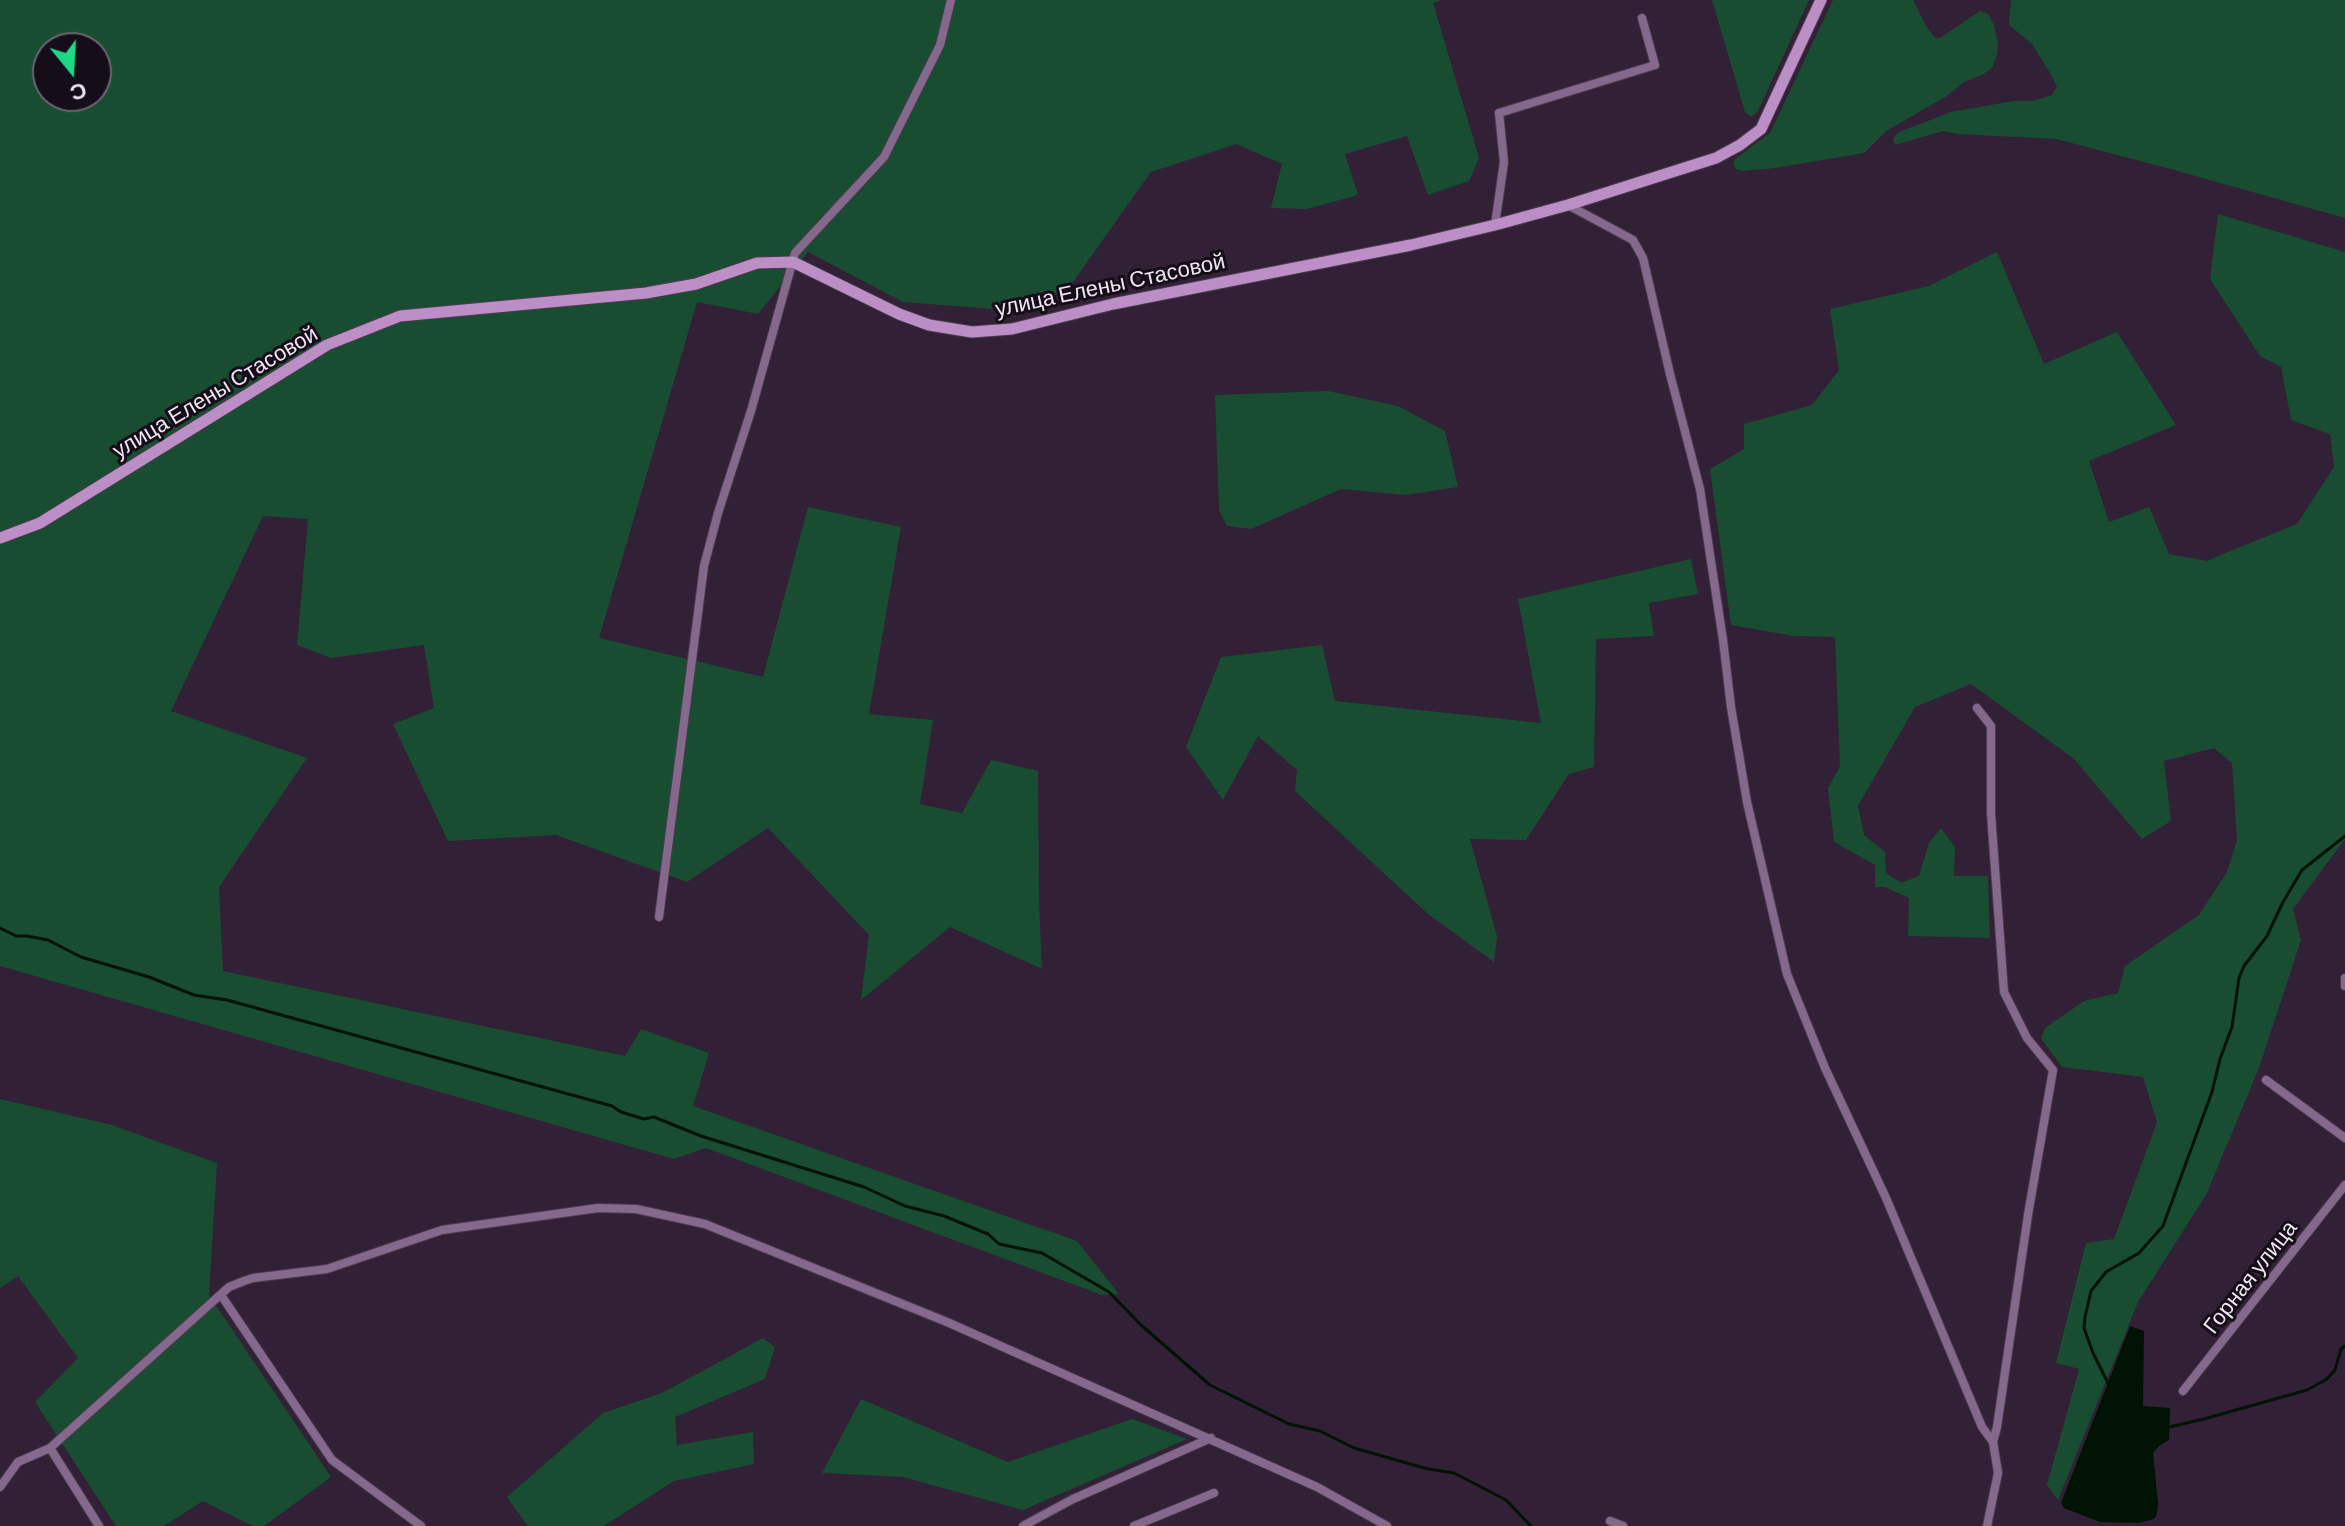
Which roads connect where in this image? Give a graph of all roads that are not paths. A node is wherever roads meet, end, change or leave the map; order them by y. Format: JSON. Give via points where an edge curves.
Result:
{"nodes":[{"id":1,"x":951,"y":0,"type":"edge"},
{"id":2,"x":1821,"y":0,"type":"edge"},
{"id":3,"x":1642,"y":18,"type":"dead end"},
{"id":4,"x":1568,"y":205,"type":"junction"},
{"id":5,"x":1495,"y":225,"type":"junction"},
{"id":6,"x":793,"y":262,"type":"junction"},
{"id":7,"x":0,"y":538,"type":"edge"},
{"id":8,"x":1977,"y":708,"type":"dead end"},
{"id":9,"x":659,"y":917,"type":"dead end"},
{"id":10,"x":2345,"y":978,"type":"edge"},
{"id":11,"x":2345,"y":986,"type":"edge"},
{"id":12,"x":2266,"y":1080,"type":"dead end"},
{"id":13,"x":2345,"y":1138,"type":"edge"},
{"id":14,"x":2345,"y":1185,"type":"edge"},
{"id":15,"x":221,"y":1295,"type":"junction"},
{"id":16,"x":2183,"y":1391,"type":"dead end"},
{"id":17,"x":1211,"y":1438,"type":"junction"},
{"id":18,"x":1993,"y":1442,"type":"junction"},
{"id":19,"x":50,"y":1448,"type":"junction"},
{"id":20,"x":0,"y":1487,"type":"edge"},
{"id":21,"x":1214,"y":1493,"type":"dead end"},
{"id":22,"x":1610,"y":1521,"type":"dead end"},
{"id":23,"x":99,"y":1526,"type":"edge"},
{"id":24,"x":421,"y":1526,"type":"edge"},
{"id":25,"x":1023,"y":1526,"type":"edge"},
{"id":26,"x":1134,"y":1526,"type":"edge"},
{"id":27,"x":1387,"y":1526,"type":"edge"},
{"id":28,"x":1623,"y":1526,"type":"edge"},
{"id":29,"x":1987,"y":1526,"type":"edge"}],
"edges":[{"from":1,"to":6,"type":"street","via":[[940,45],[884,157],[795,253]]},
{"from":2,"to":4,"type":"main road","name":"улица Елены Стасовой","via":[[1761,129],[1716,158]]},
{"from":3,"to":5,"type":"street","via":[[1655,65],[1499,113],[1504,162]]},
{"from":4,"to":5,"type":"main road","name":"улица Елены Стасовой"},
{"from":4,"to":18,"type":"street","via":[[1633,240],[1643,258],[1700,489],[1747,802],[1787,974],[1982,1427]]},
{"from":5,"to":6,"type":"main road","name":"улица Елены Стасовой","via":[[1012,329],[972,332],[899,314]]},
{"from":6,"to":7,"type":"main road","name":"улица Елены Стасовой","via":[[757,263],[696,284],[646,293],[400,316],[327,345],[40,523]]},
{"from":6,"to":9,"type":"street","via":[[704,566]]},
{"from":8,"to":18,"type":"street","via":[[1991,726],[1991,814],[2004,992],[2027,1038],[2053,1070]]},
{"from":10,"to":11,"type":"street"},
{"from":12,"to":13,"type":"street"},
{"from":14,"to":16,"type":"street","name":"Горная улица"},
{"from":15,"to":17,"type":"street","via":[[253,1278],[327,1269],[442,1230],[598,1208],[636,1209],[705,1224],[947,1322]]},
{"from":15,"to":19,"type":"street"},
{"from":15,"to":24,"type":"street","via":[[332,1460]]},
{"from":17,"to":25,"type":"street"},
{"from":17,"to":27,"type":"street"},
{"from":18,"to":29,"type":"street","via":[[1998,1473]]},
{"from":19,"to":20,"type":"street","via":[[18,1462]]},
{"from":19,"to":23,"type":"street"},
{"from":21,"to":26,"type":"street"},
{"from":22,"to":28,"type":"street"}]}
